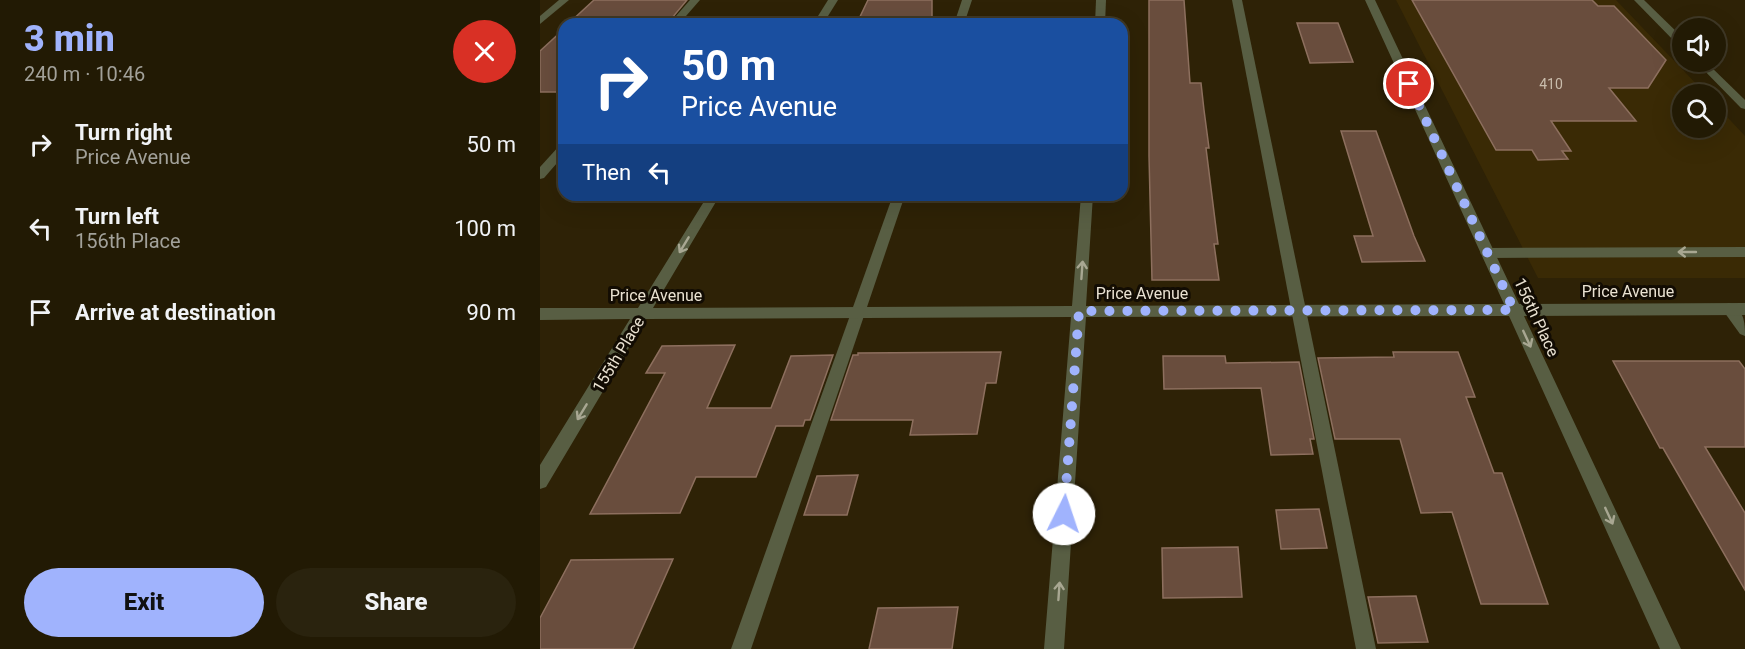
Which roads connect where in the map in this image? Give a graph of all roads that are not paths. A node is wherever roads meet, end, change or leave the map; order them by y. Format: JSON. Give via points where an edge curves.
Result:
{"nodes":[{"id":1,"x":564,"y":0,"type":"edge"},
{"id":2,"x":695,"y":0,"type":"edge"},
{"id":3,"x":833,"y":0,"type":"edge"},
{"id":4,"x":967,"y":0,"type":"edge"},
{"id":5,"x":1101,"y":0,"type":"edge"},
{"id":6,"x":1237,"y":0,"type":"edge"},
{"id":7,"x":1370,"y":0,"type":"edge"},
{"id":8,"x":1639,"y":0,"type":"edge"},
{"id":9,"x":679,"y":18,"type":"edge"},
{"id":10,"x":822,"y":18,"type":"edge"},
{"id":11,"x":961,"y":18,"type":"edge"},
{"id":12,"x":1100,"y":18,"type":"edge"},
{"id":13,"x":540,"y":21,"type":"edge"},
{"id":14,"x":1672,"y":33,"type":"edge"},
{"id":15,"x":1711,"y":72,"type":"edge"},
{"id":16,"x":1745,"y":106,"type":"edge"},
{"id":17,"x":558,"y":155,"type":"edge"},
{"id":18,"x":540,"y":175,"type":"edge"},
{"id":19,"x":710,"y":201,"type":"edge"},
{"id":20,"x":897,"y":201,"type":"edge"},
{"id":21,"x":1087,"y":201,"type":"edge"},
{"id":22,"x":1745,"y":252,"type":"edge"},
{"id":23,"x":1487,"y":253,"type":"junction"},
{"id":24,"x":1729,"y":309,"type":"junction"},
{"id":25,"x":1745,"y":309,"type":"edge"},
{"id":26,"x":1299,"y":310,"type":"junction"},
{"id":27,"x":1514,"y":310,"type":"junction"},
{"id":28,"x":1079,"y":311,"type":"junction"},
{"id":29,"x":858,"y":312,"type":"junction"},
{"id":30,"x":642,"y":313,"type":"junction"},
{"id":31,"x":540,"y":314,"type":"edge"},
{"id":32,"x":1745,"y":330,"type":"edge"},
{"id":33,"x":540,"y":481,"type":"edge"},
{"id":34,"x":741,"y":649,"type":"edge"},
{"id":35,"x":1054,"y":649,"type":"edge"},
{"id":36,"x":1366,"y":649,"type":"edge"},
{"id":37,"x":1671,"y":649,"type":"edge"}],
"edges":[{"from":1,"to":13,"type":"street"},
{"from":2,"to":9,"type":"street"},
{"from":3,"to":10,"type":"street"},
{"from":4,"to":11,"type":"street"},
{"from":5,"to":12,"type":"street"},
{"from":6,"to":26,"type":"street"},
{"from":7,"to":23,"type":"street","name":"156th Place"},
{"from":8,"to":14,"type":"street"},
{"from":15,"to":16,"type":"street"},
{"from":17,"to":18,"type":"street"},
{"from":19,"to":30,"type":"street","name":"155th Place","one_way":true},
{"from":20,"to":29,"type":"street"},
{"from":28,"to":21,"type":"street","one_way":true},
{"from":22,"to":23,"type":"street","one_way":true},
{"from":23,"to":27,"type":"street","name":"156th Place"},
{"from":24,"to":25,"type":"street","name":"Price Avenue"},
{"from":24,"to":27,"type":"street","name":"Price Avenue"},
{"from":24,"to":32,"type":"street"},
{"from":26,"to":27,"type":"street","name":"Price Avenue"},
{"from":26,"to":28,"type":"street","name":"Price Avenue"},
{"from":26,"to":36,"type":"street"},
{"from":27,"to":37,"type":"street","name":"156th Place","one_way":true},
{"from":28,"to":29,"type":"street","name":"Price Avenue"},
{"from":35,"to":28,"type":"street","one_way":true},
{"from":29,"to":30,"type":"street","name":"Price Avenue"},
{"from":29,"to":34,"type":"street"},
{"from":30,"to":31,"type":"street","name":"Price Avenue"},
{"from":30,"to":33,"type":"street","name":"155th Place","one_way":true}]}
